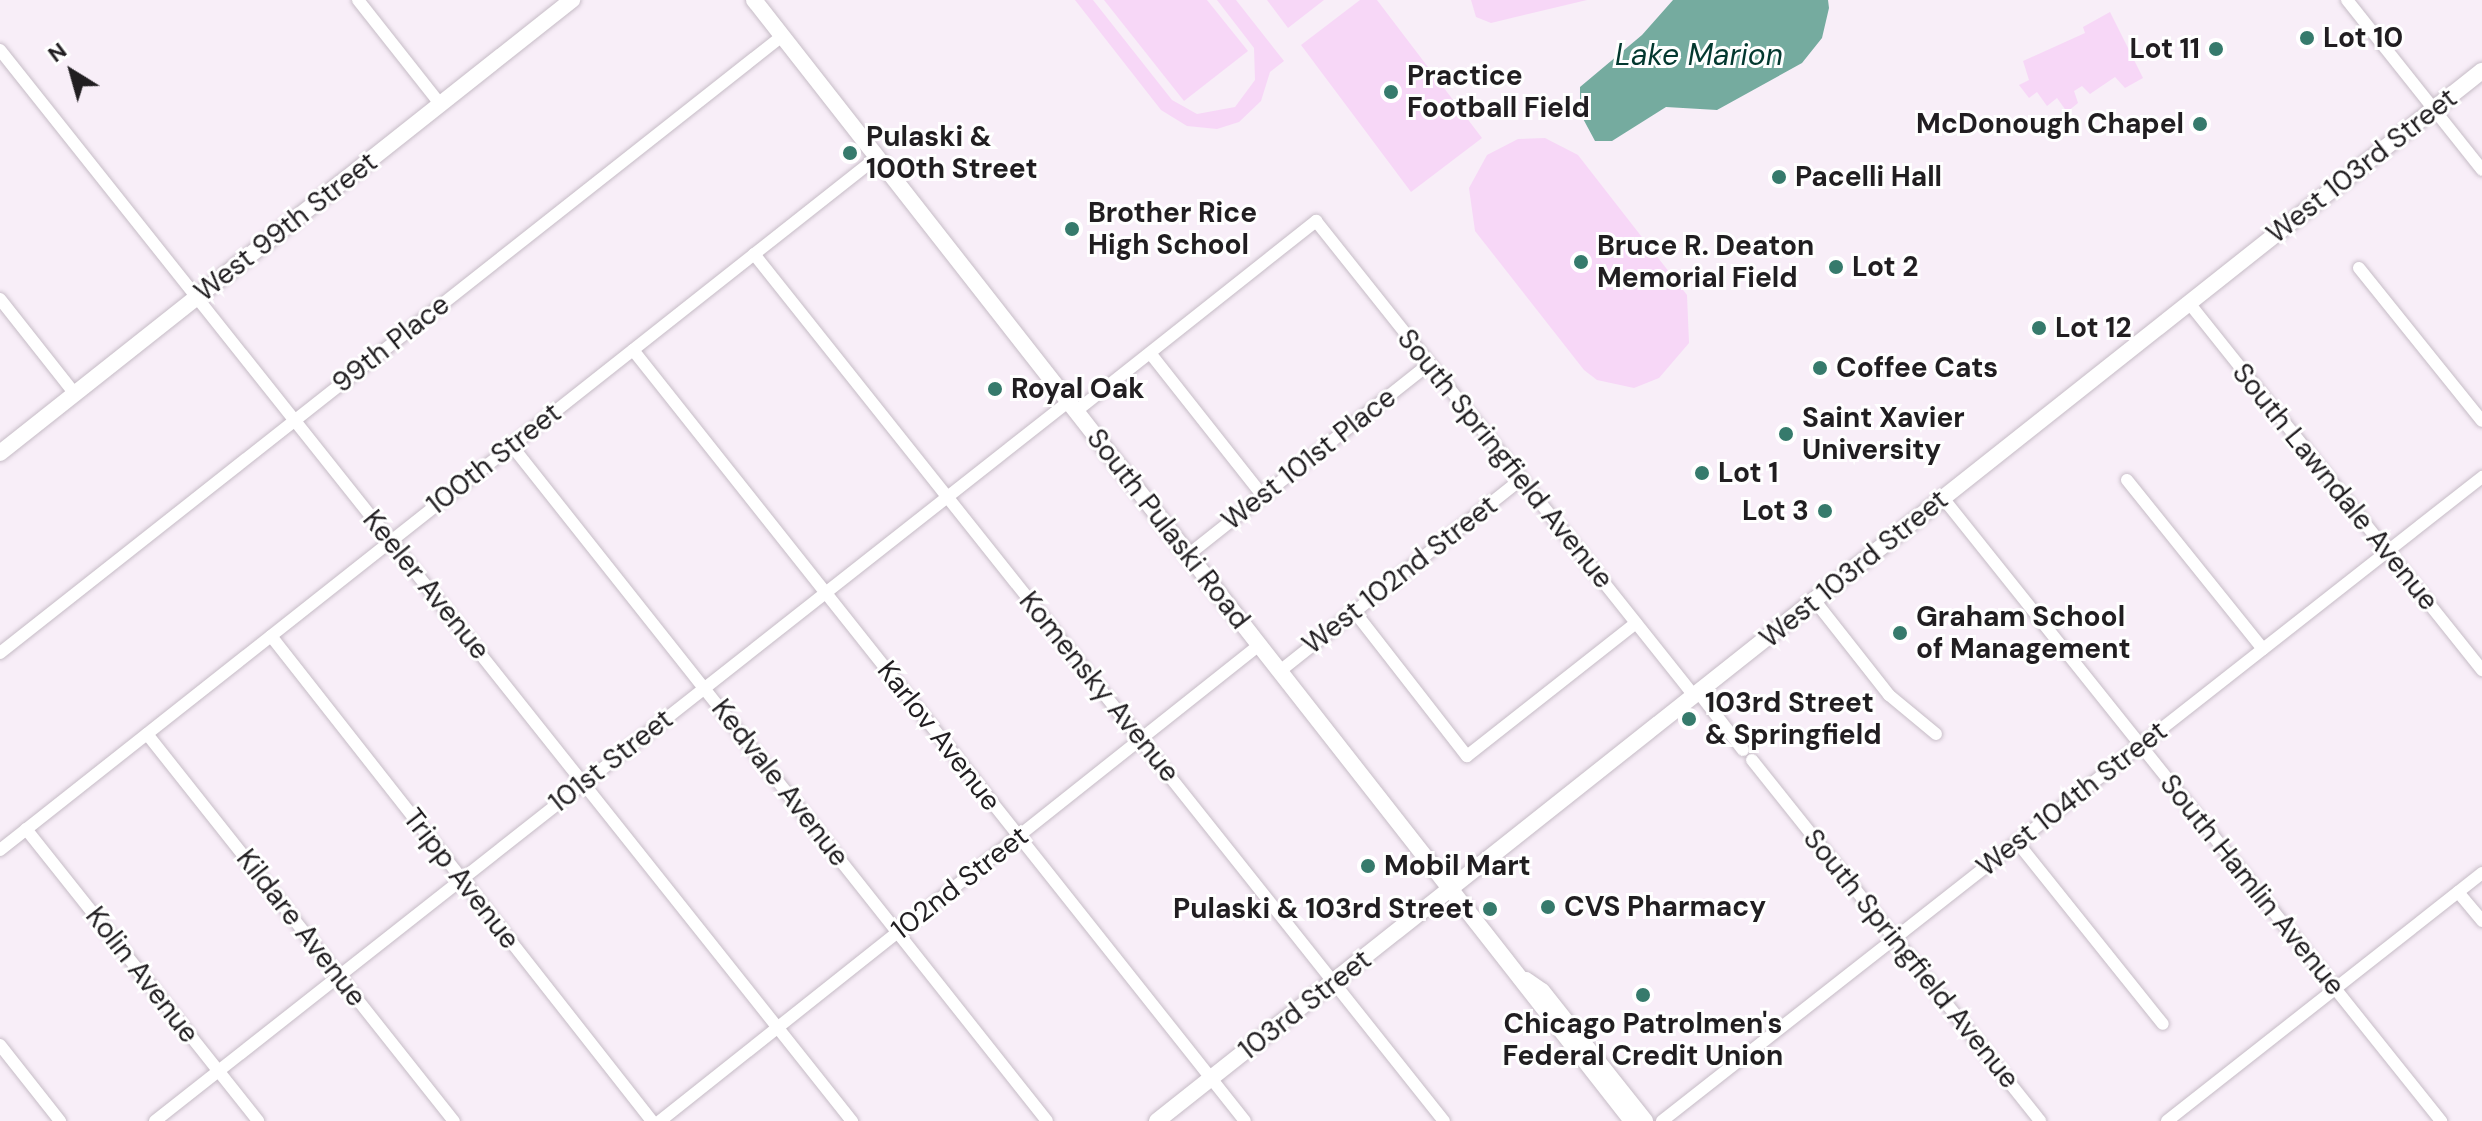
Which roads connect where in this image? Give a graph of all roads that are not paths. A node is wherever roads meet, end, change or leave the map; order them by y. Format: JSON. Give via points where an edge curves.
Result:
{"nodes":[{"id":1,"x":358,"y":0,"type":"edge"},
{"id":2,"x":572,"y":0,"type":"edge"},
{"id":3,"x":754,"y":0,"type":"edge"},
{"id":4,"x":2347,"y":0,"type":"edge"},
{"id":5,"x":782,"y":36,"type":"junction"},
{"id":6,"x":1,"y":53,"type":"edge"},
{"id":7,"x":2482,"y":71,"type":"edge"},
{"id":8,"x":441,"y":105,"type":"junction"},
{"id":9,"x":2434,"y":109,"type":"junction"},
{"id":10,"x":876,"y":158,"type":"junction"},
{"id":11,"x":2482,"y":170,"type":"edge"},
{"id":12,"x":1316,"y":221,"type":"joint"},
{"id":13,"x":754,"y":254,"type":"junction"},
{"id":14,"x":2359,"y":268,"type":"dead end"},
{"id":15,"x":197,"y":297,"type":"junction"},
{"id":16,"x":0,"y":299,"type":"edge"},
{"id":17,"x":2189,"y":303,"type":"junction"},
{"id":18,"x":633,"y":350,"type":"junction"},
{"id":19,"x":1150,"y":353,"type":"junction"},
{"id":20,"x":1429,"y":364,"type":"junction"},
{"id":21,"x":75,"y":394,"type":"junction"},
{"id":22,"x":1071,"y":407,"type":"junction"},
{"id":23,"x":294,"y":420,"type":"junction"},
{"id":24,"x":2482,"y":421,"type":"edge"},
{"id":25,"x":512,"y":446,"type":"junction"},
{"id":26,"x":0,"y":453,"type":"edge"},
{"id":27,"x":2482,"y":477,"type":"edge"},
{"id":28,"x":1521,"y":479,"type":"junction"},
{"id":29,"x":2127,"y":480,"type":"dead end"},
{"id":30,"x":1263,"y":496,"type":"junction"},
{"id":31,"x":947,"y":497,"type":"junction"},
{"id":32,"x":1943,"y":498,"type":"junction"},
{"id":33,"x":391,"y":541,"type":"junction"},
{"id":34,"x":2387,"y":551,"type":"junction"},
{"id":35,"x":1188,"y":555,"type":"junction"},
{"id":36,"x":826,"y":593,"type":"junction"},
{"id":37,"x":1815,"y":601,"type":"junction"},
{"id":38,"x":1354,"y":611,"type":"junction"},
{"id":39,"x":1636,"y":623,"type":"junction"},
{"id":40,"x":271,"y":636,"type":"junction"},
{"id":41,"x":1259,"y":645,"type":"junction"},
{"id":42,"x":2263,"y":649,"type":"junction"},
{"id":43,"x":0,"y":653,"type":"edge"},
{"id":44,"x":2482,"y":670,"type":"edge"},
{"id":45,"x":1280,"y":671,"type":"junction"},
{"id":46,"x":705,"y":688,"type":"junction"},
{"id":47,"x":1697,"y":695,"type":"junction"},
{"id":48,"x":147,"y":734,"type":"junction"},
{"id":49,"x":1936,"y":734,"type":"dead end"},
{"id":50,"x":1141,"y":740,"type":"junction"},
{"id":51,"x":2140,"y":745,"type":"junction"},
{"id":52,"x":584,"y":783,"type":"junction"},
{"id":53,"x":26,"y":829,"type":"junction"},
{"id":54,"x":1019,"y":837,"type":"junction"},
{"id":55,"x":2017,"y":842,"type":"junction"},
{"id":56,"x":0,"y":850,"type":"edge"},
{"id":57,"x":2482,"y":873,"type":"edge"},
{"id":58,"x":461,"y":880,"type":"junction"},
{"id":59,"x":1453,"y":889,"type":"junction"},
{"id":60,"x":2458,"y":892,"type":"junction"},
{"id":61,"x":2482,"y":921,"type":"edge"},
{"id":62,"x":898,"y":932,"type":"junction"},
{"id":63,"x":1894,"y":939,"type":"junction"},
{"id":64,"x":339,"y":976,"type":"junction"},
{"id":65,"x":1526,"y":980,"type":"junction"},
{"id":66,"x":1334,"y":982,"type":"junction"},
{"id":67,"x":2335,"y":989,"type":"junction"},
{"id":68,"x":2163,"y":1024,"type":"dead end"},
{"id":69,"x":777,"y":1026,"type":"junction"},
{"id":70,"x":0,"y":1045,"type":"edge"},
{"id":71,"x":218,"y":1071,"type":"junction"},
{"id":72,"x":1211,"y":1079,"type":"junction"},
{"id":73,"x":60,"y":1121,"type":"edge"},
{"id":74,"x":155,"y":1121,"type":"edge"},
{"id":75,"x":258,"y":1121,"type":"edge"},
{"id":76,"x":454,"y":1121,"type":"edge"},
{"id":77,"x":652,"y":1121,"type":"edge"},
{"id":78,"x":660,"y":1121,"type":"edge"},
{"id":79,"x":852,"y":1121,"type":"edge"},
{"id":80,"x":1047,"y":1121,"type":"edge"},
{"id":81,"x":1157,"y":1121,"type":"edge"},
{"id":82,"x":1245,"y":1121,"type":"edge"},
{"id":83,"x":1444,"y":1121,"type":"edge"},
{"id":84,"x":1632,"y":1121,"type":"edge"},
{"id":85,"x":1645,"y":1121,"type":"edge"},
{"id":86,"x":1662,"y":1121,"type":"edge"},
{"id":87,"x":2040,"y":1121,"type":"edge"},
{"id":88,"x":2167,"y":1121,"type":"edge"},
{"id":89,"x":2441,"y":1121,"type":"edge"}],
"edges":[{"from":1,"to":8,"type":"street"},
{"from":2,"to":8,"type":"main road","name":"West 99th Street"},
{"from":3,"to":5,"type":"main road","name":"South Pulaski Road"},
{"from":4,"to":9,"type":"street"},
{"from":5,"to":10,"type":"main road","name":"South Pulaski Road"},
{"from":5,"to":23,"type":"street","name":"99th Place"},
{"from":6,"to":15,"type":"street","name":"Keeler Avenue"},
{"from":7,"to":9,"type":"main road","name":"West 103rd Street"},
{"from":8,"to":15,"type":"main road","name":"West 99th Street"},
{"from":9,"to":11,"type":"street"},
{"from":9,"to":17,"type":"main road","name":"West 103rd Street"},
{"from":10,"to":13,"type":"street","name":"100th Street"},
{"from":10,"to":22,"type":"main road","name":"South Pulaski Road"},
{"from":12,"to":19,"type":"street","name":"101st Street"},
{"from":12,"to":20,"type":"street","name":"South Springfield Avenue"},
{"from":13,"to":18,"type":"street","name":"100th Street"},
{"from":13,"to":31,"type":"street","name":"Komensky Avenue"},
{"from":14,"to":24,"type":"street"},
{"from":15,"to":21,"type":"main road","name":"West 99th Street"},
{"from":15,"to":23,"type":"street","name":"Keeler Avenue"},
{"from":16,"to":21,"type":"street"},
{"from":17,"to":32,"type":"main road","name":"West 103rd Street"},
{"from":17,"to":34,"type":"street","name":"South Lawndale Avenue"},
{"from":18,"to":25,"type":"street","name":"100th Street"},
{"from":18,"to":36,"type":"street","name":"Karlov Avenue"},
{"from":19,"to":22,"type":"street","name":"101st Street"},
{"from":19,"to":30,"type":"street"},
{"from":20,"to":28,"type":"street","name":"South Springfield Avenue"},
{"from":20,"to":30,"type":"street","name":"West 101st Place"},
{"from":21,"to":26,"type":"main road","name":"West 99th Street"},
{"from":22,"to":31,"type":"street","name":"101st Street"},
{"from":22,"to":35,"type":"main road","name":"South Pulaski Road"},
{"from":23,"to":33,"type":"street","name":"Keeler Avenue"},
{"from":23,"to":43,"type":"street","name":"99th Place"},
{"from":25,"to":33,"type":"street","name":"100th Street"},
{"from":25,"to":46,"type":"street","name":"Kedvale Avenue"},
{"from":27,"to":34,"type":"street","name":"West 104th Street"},
{"from":28,"to":38,"type":"street","name":"West 102nd Street"},
{"from":28,"to":39,"type":"street","name":"South Springfield Avenue"},
{"from":29,"to":42,"type":"street"},
{"from":30,"to":35,"type":"street","name":"West 101st Place"},
{"from":31,"to":36,"type":"street","name":"101st Street"},
{"from":31,"to":50,"type":"street","name":"Komensky Avenue"},
{"from":32,"to":37,"type":"main road","name":"West 103rd Street"},
{"from":32,"to":51,"type":"street","name":"South Hamlin Avenue"},
{"from":33,"to":40,"type":"street","name":"100th Street"},
{"from":33,"to":52,"type":"street","name":"Keeler Avenue"},
{"from":34,"to":42,"type":"street","name":"West 104th Street"},
{"from":34,"to":44,"type":"street","name":"South Lawndale Avenue"},
{"from":35,"to":41,"type":"main road","name":"South Pulaski Road"},
{"from":36,"to":46,"type":"street","name":"101st Street"},
{"from":36,"to":54,"type":"street","name":"Karlov Avenue"},
{"from":37,"to":47,"type":"main road","name":"West 103rd Street"},
{"from":37,"to":49,"type":"street","via":[[1889,695]]},
{"from":38,"to":39,"type":"street","via":[[1467,756]]},
{"from":38,"to":45,"type":"street","name":"West 102nd Street"},
{"from":39,"to":47,"type":"street","name":"South Springfield Avenue"},
{"from":40,"to":48,"type":"street","name":"100th Street"},
{"from":40,"to":58,"type":"street","name":"Tripp Avenue"},
{"from":41,"to":45,"type":"main road","name":"South Pulaski Road"},
{"from":41,"to":50,"type":"street","name":"102nd Street"},
{"from":42,"to":51,"type":"street","name":"West 104th Street"},
{"from":45,"to":59,"type":"main road","name":"South Pulaski Road"},
{"from":46,"to":52,"type":"street","name":"101st Street"},
{"from":46,"to":62,"type":"street","name":"Kedvale Avenue"},
{"from":47,"to":59,"type":"main road","name":"West 103rd Street"},
{"from":47,"to":63,"type":"street","name":"South Springfield Avenue"},
{"from":48,"to":53,"type":"street","name":"100th Street"},
{"from":48,"to":64,"type":"street","name":"Kildare Avenue"},
{"from":50,"to":54,"type":"street","name":"102nd Street"},
{"from":50,"to":66,"type":"street","name":"Komensky Avenue"},
{"from":51,"to":55,"type":"street","name":"West 104th Street"},
{"from":51,"to":67,"type":"street","name":"South Hamlin Avenue"},
{"from":52,"to":58,"type":"street","name":"101st Street"},
{"from":52,"to":69,"type":"street","name":"Keeler Avenue"},
{"from":53,"to":56,"type":"street","name":"100th Street"},
{"from":53,"to":71,"type":"street","name":"Kolin Avenue"},
{"from":54,"to":62,"type":"street","name":"102nd Street"},
{"from":54,"to":72,"type":"street","name":"Karlov Avenue"},
{"from":55,"to":63,"type":"street","name":"West 104th Street"},
{"from":55,"to":68,"type":"street"},
{"from":57,"to":60,"type":"street"},
{"from":58,"to":64,"type":"street","name":"101st Street"},
{"from":58,"to":77,"type":"street","name":"Tripp Avenue"},
{"from":59,"to":65,"type":"main road","name":"South Pulaski Road"},
{"from":59,"to":66,"type":"main road","name":"103rd Street"},
{"from":60,"to":61,"type":"street"},
{"from":60,"to":67,"type":"street"},
{"from":62,"to":69,"type":"street","name":"102nd Street"},
{"from":62,"to":80,"type":"street","name":"Kedvale Avenue"},
{"from":63,"to":86,"type":"street","name":"West 104th Street"},
{"from":63,"to":87,"type":"street","name":"South Springfield Avenue"},
{"from":64,"to":71,"type":"street","name":"101st Street"},
{"from":64,"to":76,"type":"street","name":"Kildare Avenue"},
{"from":65,"to":84,"type":"main road","name":"South Pulaski Road","via":[[1533,998]]},
{"from":65,"to":85,"type":"main road","name":"South Pulaski Road","via":[[1542,991]]},
{"from":66,"to":72,"type":"main road","name":"103rd Street"},
{"from":66,"to":83,"type":"street","name":"Komensky Avenue"},
{"from":67,"to":88,"type":"street"},
{"from":67,"to":89,"type":"street","name":"South Hamlin Avenue"},
{"from":69,"to":78,"type":"street","name":"102nd Street"},
{"from":69,"to":79,"type":"street","name":"Keeler Avenue"},
{"from":70,"to":73,"type":"street"},
{"from":71,"to":74,"type":"street","name":"101st Street"},
{"from":71,"to":75,"type":"street","name":"Kolin Avenue"},
{"from":72,"to":81,"type":"main road","name":"103rd Street"},
{"from":72,"to":82,"type":"street","name":"Karlov Avenue"}]}
